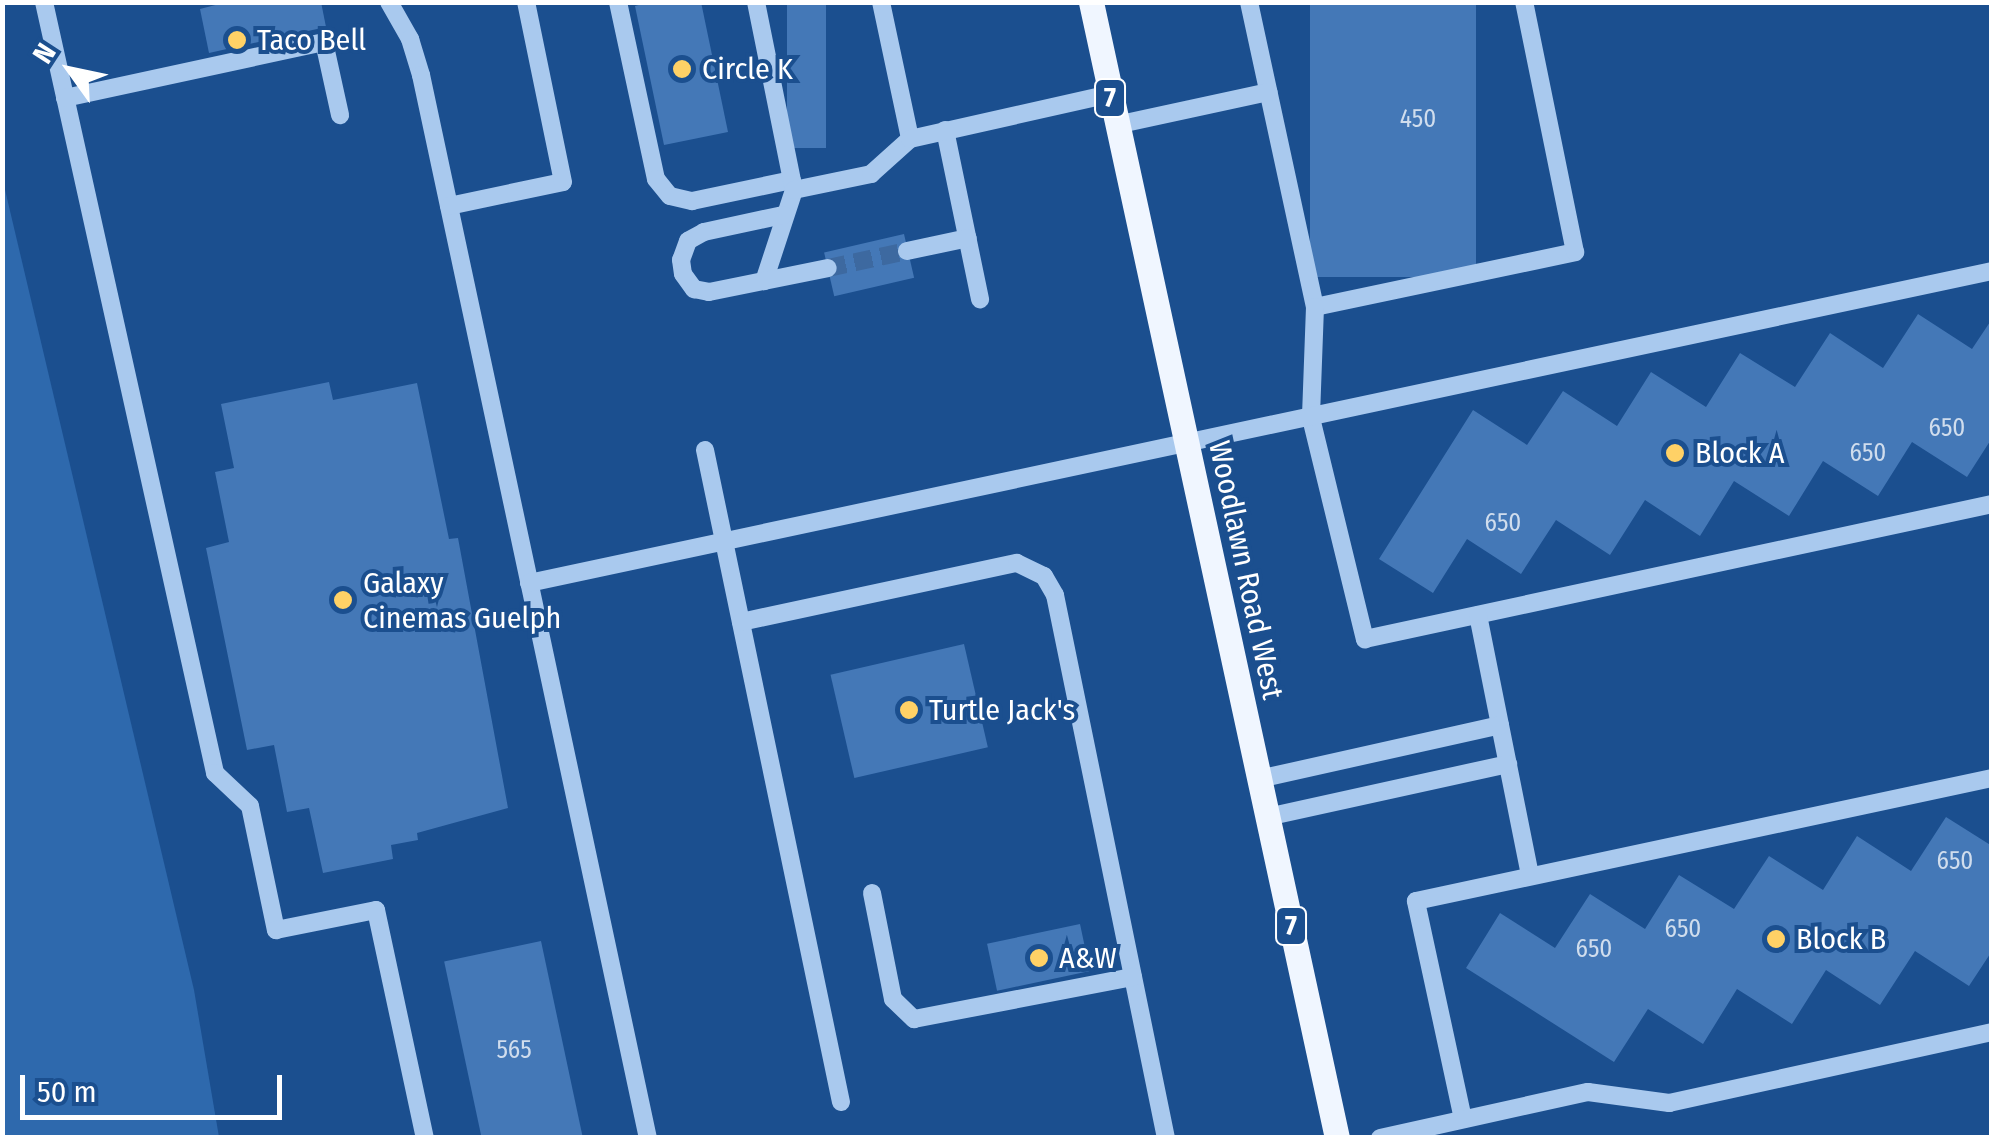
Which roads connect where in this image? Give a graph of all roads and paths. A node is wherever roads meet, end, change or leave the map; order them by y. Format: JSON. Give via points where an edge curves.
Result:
{"nodes":[{"id":1,"x":44,"y":2,"type":"edge"},
{"id":2,"x":390,"y":2,"type":"edge"},
{"id":3,"x":526,"y":2,"type":"edge"},
{"id":4,"x":618,"y":2,"type":"edge"},
{"id":5,"x":756,"y":2,"type":"edge"},
{"id":6,"x":881,"y":2,"type":"edge"},
{"id":7,"x":1249,"y":2,"type":"edge"},
{"id":8,"x":1524,"y":2,"type":"edge"},
{"id":9,"x":1088,"y":7,"type":"edge"},
{"id":10,"x":1268,"y":92,"type":"junction"},
{"id":11,"x":1110,"y":94,"type":"junction"},
{"id":12,"x":64,"y":98,"type":"junction"},
{"id":13,"x":340,"y":115,"type":"dead end"},
{"id":14,"x":1116,"y":124,"type":"junction"},
{"id":15,"x":946,"y":130,"type":"junction"},
{"id":16,"x":910,"y":139,"type":"junction"},
{"id":17,"x":793,"y":185,"type":"junction"},
{"id":18,"x":449,"y":206,"type":"junction"},
{"id":19,"x":782,"y":215,"type":"junction"},
{"id":20,"x":968,"y":238,"type":"junction"},
{"id":21,"x":908,"y":251,"type":"tunnel mouth"},
{"id":22,"x":828,"y":268,"type":"tunnel mouth"},
{"id":23,"x":1992,"y":271,"type":"edge"},
{"id":24,"x":764,"y":281,"type":"junction"},
{"id":25,"x":980,"y":299,"type":"dead end"},
{"id":26,"x":1315,"y":307,"type":"junction"},
{"id":27,"x":1310,"y":418,"type":"junction"},
{"id":28,"x":1185,"y":444,"type":"junction"},
{"id":29,"x":705,"y":450,"type":"dead end"},
{"id":30,"x":1992,"y":504,"type":"edge"},
{"id":31,"x":724,"y":542,"type":"junction"},
{"id":32,"x":529,"y":583,"type":"junction"},
{"id":33,"x":1478,"y":615,"type":"junction"},
{"id":34,"x":741,"y":622,"type":"junction"},
{"id":35,"x":1500,"y":725,"type":"junction"},
{"id":36,"x":1508,"y":764,"type":"junction"},
{"id":37,"x":1259,"y":778,"type":"junction"},
{"id":38,"x":1992,"y":778,"type":"edge"},
{"id":39,"x":1267,"y":817,"type":"junction"},
{"id":40,"x":1530,"y":876,"type":"junction"},
{"id":41,"x":872,"y":894,"type":"dead end"},
{"id":42,"x":1133,"y":977,"type":"junction"},
{"id":43,"x":1992,"y":1032,"type":"edge"},
{"id":44,"x":841,"y":1102,"type":"dead end"},
{"id":45,"x":1463,"y":1120,"type":"junction"},
{"id":46,"x":425,"y":1138,"type":"edge"},
{"id":47,"x":648,"y":1138,"type":"edge"},
{"id":48,"x":1166,"y":1138,"type":"edge"},
{"id":49,"x":1338,"y":1138,"type":"edge"},
{"id":50,"x":1380,"y":1138,"type":"edge"}],
"edges":[{"from":1,"to":12,"type":"lane"},
{"from":2,"to":18,"type":"lane","via":[[421,75]]},
{"from":3,"to":18,"type":"lane","via":[[563,182]]},
{"from":4,"to":17,"type":"lane","via":[[656,179],[670,196],[692,201]]},
{"from":5,"to":17,"type":"lane"},
{"from":6,"to":16,"type":"lane"},
{"from":7,"to":10,"type":"lane"},
{"from":8,"to":26,"type":"lane","via":[[1575,252]]},
{"from":9,"to":11,"type":"main road","name":"Woodlawn Road West","number":"7"},
{"from":10,"to":14,"type":"lane"},
{"from":10,"to":26,"type":"lane"},
{"from":11,"to":14,"type":"main road","name":"Woodlawn Road West","number":"7"},
{"from":11,"to":15,"type":"lane"},
{"from":12,"to":13,"type":"lane","via":[[324,42]]},
{"from":12,"to":46,"type":"lane","via":[[215,773],[250,806],[276,930],[376,910]]},
{"from":14,"to":28,"type":"main road","name":"Woodlawn Road West","number":"7"},
{"from":15,"to":16,"type":"lane"},
{"from":15,"to":20,"type":"lane"},
{"from":16,"to":17,"type":"lane","via":[[871,174]]},
{"from":17,"to":19,"type":"lane"},
{"from":18,"to":32,"type":"lane"},
{"from":19,"to":24,"type":"lane"},
{"from":19,"to":24,"type":"lane","via":[[704,232],[688,240],[682,260],[694,289]]},
{"from":20,"to":21,"type":"lane"},
{"from":20,"to":25,"type":"lane"},
{"from":22,"to":24,"type":"lane"},
{"from":23,"to":27,"type":"lane"},
{"from":26,"to":27,"type":"lane"},
{"from":27,"to":28,"type":"lane"},
{"from":27,"to":33,"type":"lane","via":[[1365,639]]},
{"from":28,"to":31,"type":"lane"},
{"from":28,"to":37,"type":"main road","name":"Woodlawn Road West","number":"7"},
{"from":29,"to":31,"type":"lane"},
{"from":30,"to":33,"type":"lane"},
{"from":31,"to":32,"type":"lane"},
{"from":31,"to":34,"type":"lane"},
{"from":32,"to":47,"type":"lane"},
{"from":33,"to":35,"type":"lane"},
{"from":34,"to":42,"type":"lane","via":[[1017,563],[1044,576],[1054,595]]},
{"from":34,"to":44,"type":"lane"},
{"from":35,"to":36,"type":"lane"},
{"from":35,"to":37,"type":"lane"},
{"from":36,"to":39,"type":"lane"},
{"from":36,"to":40,"type":"lane"},
{"from":37,"to":39,"type":"main road","name":"Woodlawn Road West","number":"7"},
{"from":38,"to":40,"type":"lane"},
{"from":39,"to":49,"type":"main road","name":"Woodlawn Road West","number":"7"},
{"from":40,"to":45,"type":"lane","via":[[1416,901]]},
{"from":41,"to":42,"type":"lane","via":[[893,1000],[914,1019]]},
{"from":42,"to":48,"type":"lane"},
{"from":43,"to":45,"type":"lane","via":[[1669,1103],[1588,1092]]},
{"from":45,"to":50,"type":"lane"}]}
